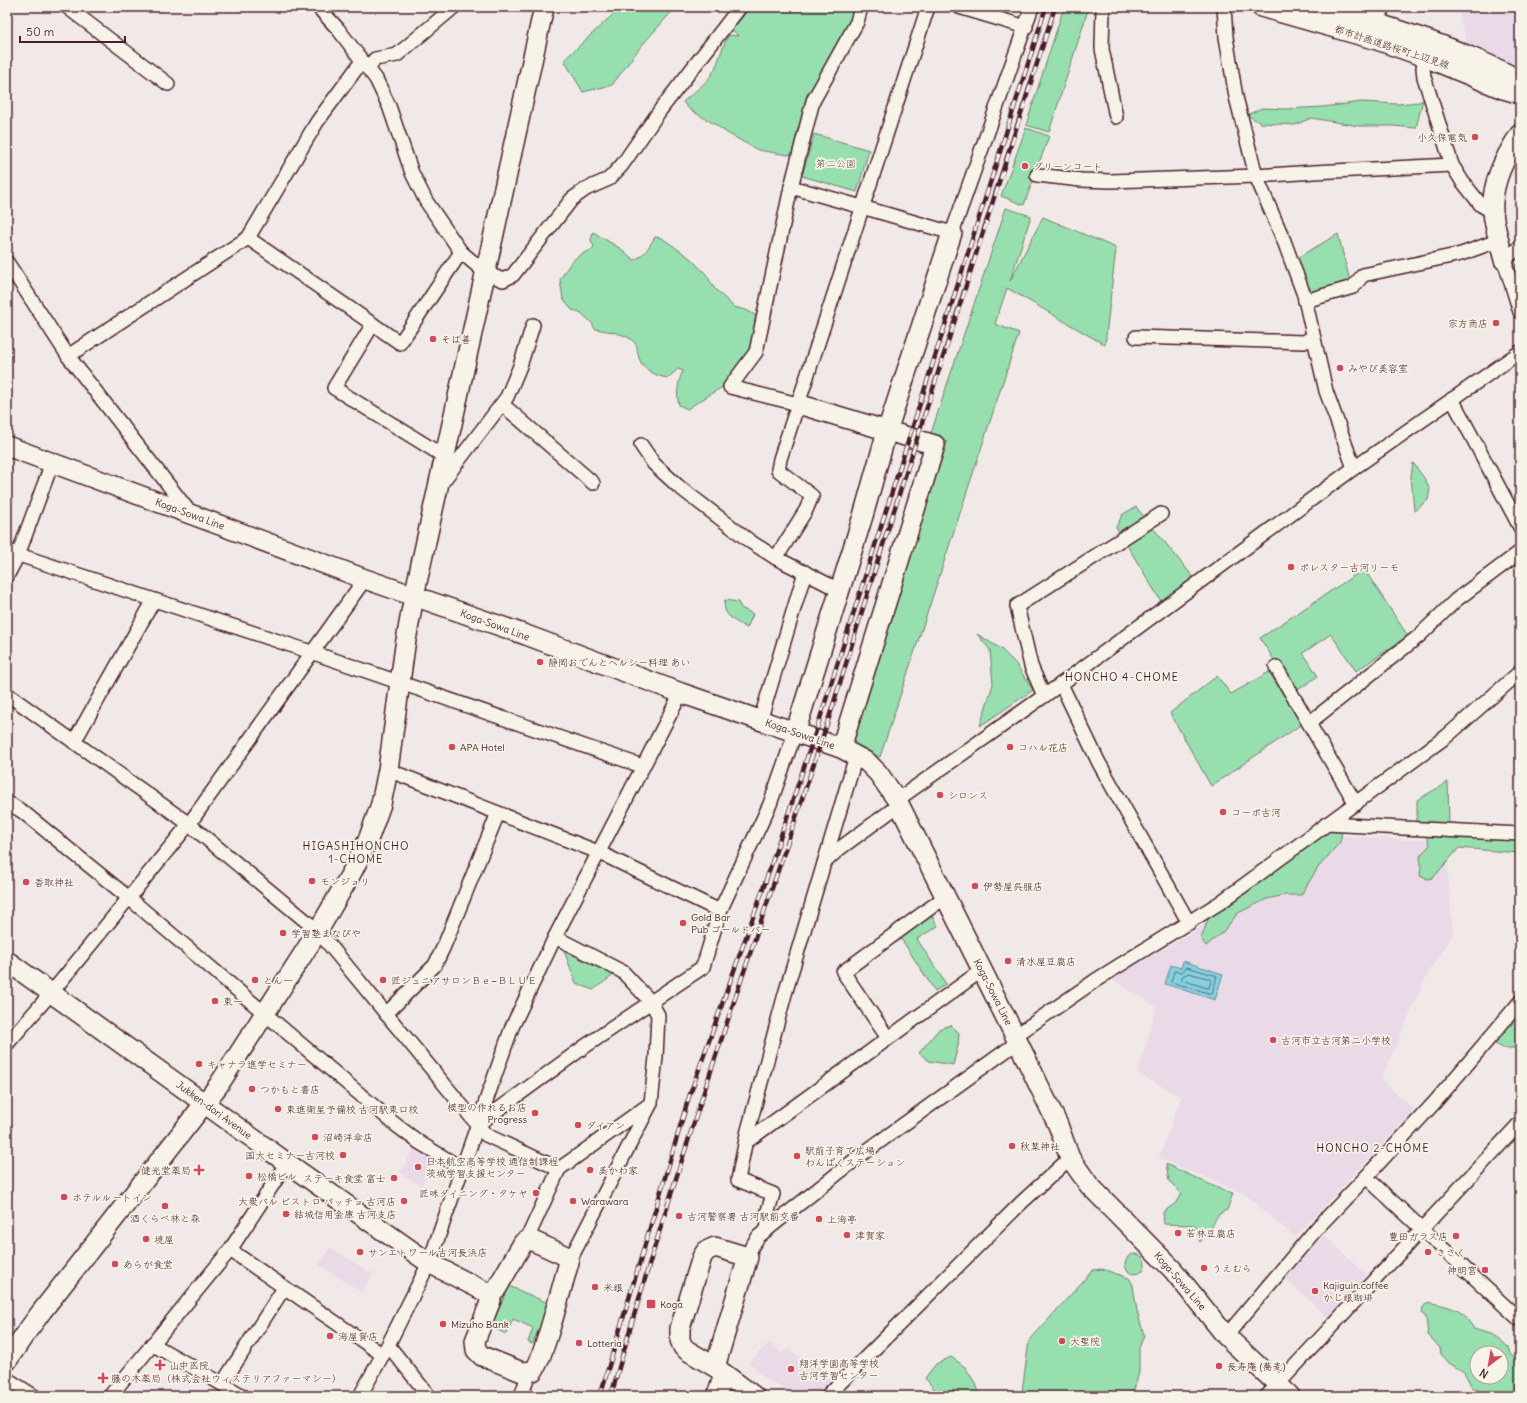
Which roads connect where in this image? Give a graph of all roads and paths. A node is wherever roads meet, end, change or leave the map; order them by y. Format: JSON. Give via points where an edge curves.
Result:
{"nodes":[{"id":1,"x":67,"y":7,"type":"edge"},
{"id":2,"x":318,"y":7,"type":"edge"},
{"id":3,"x":454,"y":7,"type":"edge"},
{"id":4,"x":544,"y":7,"type":"edge"},
{"id":5,"x":740,"y":7,"type":"edge"},
{"id":6,"x":861,"y":7,"type":"edge"},
{"id":7,"x":928,"y":7,"type":"edge"},
{"id":8,"x":959,"y":7,"type":"edge"},
{"id":9,"x":1032,"y":7,"type":"edge"},
{"id":10,"x":1103,"y":7,"type":"edge"},
{"id":11,"x":1224,"y":7,"type":"edge"},
{"id":12,"x":1261,"y":7,"type":"edge"},
{"id":13,"x":1323,"y":7,"type":"edge"},
{"id":14,"x":1379,"y":24,"type":"edge"},
{"id":15,"x":1026,"y":27,"type":"junction"},
{"id":16,"x":1428,"y":49,"type":"junction"},
{"id":17,"x":365,"y":65,"type":"junction"},
{"id":18,"x":1520,"y":81,"type":"edge"},
{"id":19,"x":168,"y":84,"type":"dead end"},
{"id":20,"x":1520,"y":94,"type":"edge"},
{"id":21,"x":1116,"y":117,"type":"dead end"},
{"id":22,"x":1520,"y":134,"type":"edge"},
{"id":23,"x":1452,"y":165,"type":"junction"},
{"id":24,"x":1037,"y":175,"type":"dead end"},
{"id":25,"x":1256,"y":176,"type":"junction"},
{"id":26,"x":790,"y":187,"type":"junction"},
{"id":27,"x":862,"y":207,"type":"junction"},
{"id":28,"x":1493,"y":212,"type":"junction"},
{"id":29,"x":952,"y":233,"type":"junction"},
{"id":30,"x":248,"y":238,"type":"junction"},
{"id":31,"x":1500,"y":240,"type":"junction"},
{"id":32,"x":1520,"y":247,"type":"edge"},
{"id":33,"x":461,"y":252,"type":"junction"},
{"id":34,"x":1504,"y":260,"type":"junction"},
{"id":35,"x":7,"y":262,"type":"edge"},
{"id":36,"x":486,"y":273,"type":"junction"},
{"id":37,"x":1305,"y":301,"type":"junction"},
{"id":38,"x":1520,"y":312,"type":"edge"},
{"id":39,"x":373,"y":324,"type":"junction"},
{"id":40,"x":533,"y":324,"type":"dead end"},
{"id":41,"x":1136,"y":337,"type":"dead end"},
{"id":42,"x":1313,"y":337,"type":"junction"},
{"id":43,"x":1520,"y":352,"type":"edge"},
{"id":44,"x":68,"y":356,"type":"junction"},
{"id":45,"x":1452,"y":399,"type":"junction"},
{"id":46,"x":502,"y":404,"type":"junction"},
{"id":47,"x":798,"y":404,"type":"junction"},
{"id":48,"x":888,"y":431,"type":"junction"},
{"id":49,"x":641,"y":445,"type":"dead end"},
{"id":50,"x":7,"y":446,"type":"edge"},
{"id":51,"x":445,"y":457,"type":"junction"},
{"id":52,"x":52,"y":463,"type":"junction"},
{"id":53,"x":1354,"y":468,"type":"junction"},
{"id":54,"x":593,"y":483,"type":"dead end"},
{"id":55,"x":438,"y":488,"type":"junction"},
{"id":56,"x":1161,"y":514,"type":"dead end"},
{"id":57,"x":192,"y":515,"type":"junction"},
{"id":58,"x":1520,"y":527,"type":"edge"},
{"id":59,"x":1520,"y":552,"type":"edge"},
{"id":60,"x":12,"y":553,"type":"edge"},
{"id":61,"x":776,"y":558,"type":"junction"},
{"id":62,"x":805,"y":572,"type":"junction"},
{"id":63,"x":7,"y":576,"type":"edge"},
{"id":64,"x":365,"y":579,"type":"junction"},
{"id":65,"x":839,"y":590,"type":"junction"},
{"id":66,"x":414,"y":596,"type":"junction"},
{"id":67,"x":154,"y":600,"type":"junction"},
{"id":68,"x":311,"y":652,"type":"junction"},
{"id":69,"x":1276,"y":667,"type":"dead end"},
{"id":70,"x":1520,"y":672,"type":"edge"},
{"id":71,"x":400,"y":683,"type":"junction"},
{"id":72,"x":1061,"y":684,"type":"junction"},
{"id":73,"x":681,"y":693,"type":"junction"},
{"id":74,"x":7,"y":694,"type":"edge"},
{"id":75,"x":1044,"y":696,"type":"junction"},
{"id":76,"x":760,"y":721,"type":"junction"},
{"id":77,"x":1309,"y":724,"type":"junction"},
{"id":78,"x":795,"y":733,"type":"junction"},
{"id":79,"x":74,"y":742,"type":"junction"},
{"id":80,"x":849,"y":752,"type":"junction"},
{"id":81,"x":642,"y":766,"type":"junction"},
{"id":82,"x":388,"y":770,"type":"junction"},
{"id":83,"x":7,"y":802,"type":"edge"},
{"id":84,"x":898,"y":802,"type":"junction"},
{"id":85,"x":1356,"y":804,"type":"junction"},
{"id":86,"x":498,"y":813,"type":"junction"},
{"id":87,"x":189,"y":824,"type":"junction"},
{"id":88,"x":1326,"y":824,"type":"junction"},
{"id":89,"x":1520,"y":834,"type":"edge"},
{"id":90,"x":598,"y":852,"type":"junction"},
{"id":91,"x":824,"y":863,"type":"junction"},
{"id":92,"x":945,"y":897,"type":"junction"},
{"id":93,"x":129,"y":898,"type":"junction"},
{"id":94,"x":720,"y":911,"type":"junction"},
{"id":95,"x":1189,"y":923,"type":"junction"},
{"id":96,"x":318,"y":931,"type":"junction"},
{"id":97,"x":555,"y":937,"type":"junction"},
{"id":98,"x":7,"y":961,"type":"edge"},
{"id":99,"x":982,"y":970,"type":"junction"},
{"id":100,"x":52,"y":992,"type":"junction"},
{"id":101,"x":651,"y":1002,"type":"junction"},
{"id":102,"x":1520,"y":1002,"type":"edge"},
{"id":103,"x":265,"y":1013,"type":"junction"},
{"id":104,"x":386,"y":1014,"type":"junction"},
{"id":105,"x":888,"y":1038,"type":"junction"},
{"id":106,"x":1016,"y":1039,"type":"junction"},
{"id":107,"x":7,"y":1044,"type":"edge"},
{"id":108,"x":651,"y":1103,"type":"junction"},
{"id":109,"x":205,"y":1104,"type":"junction"},
{"id":110,"x":1520,"y":1123,"type":"edge"},
{"id":111,"x":477,"y":1125,"type":"junction"},
{"id":112,"x":746,"y":1142,"type":"junction"},
{"id":113,"x":1070,"y":1158,"type":"junction"},
{"id":114,"x":287,"y":1163,"type":"junction"},
{"id":115,"x":463,"y":1169,"type":"junction"},
{"id":116,"x":559,"y":1169,"type":"junction"},
{"id":117,"x":1366,"y":1177,"type":"junction"},
{"id":118,"x":768,"y":1229,"type":"junction"},
{"id":119,"x":1422,"y":1229,"type":"junction"},
{"id":120,"x":526,"y":1240,"type":"junction"},
{"id":121,"x":230,"y":1250,"type":"junction"},
{"id":122,"x":748,"y":1257,"type":"junction"},
{"id":123,"x":429,"y":1262,"type":"junction"},
{"id":124,"x":569,"y":1262,"type":"junction"},
{"id":125,"x":284,"y":1288,"type":"junction"},
{"id":126,"x":486,"y":1292,"type":"junction"},
{"id":127,"x":1520,"y":1320,"type":"edge"},
{"id":128,"x":1226,"y":1336,"type":"junction"},
{"id":129,"x":152,"y":1344,"type":"junction"},
{"id":130,"x":386,"y":1350,"type":"junction"},
{"id":131,"x":7,"y":1361,"type":"edge"},
{"id":132,"x":720,"y":1370,"type":"junction"},
{"id":133,"x":529,"y":1372,"type":"junction"},
{"id":134,"x":7,"y":1379,"type":"edge"},
{"id":135,"x":222,"y":1384,"type":"junction"},
{"id":136,"x":1278,"y":1392,"type":"edge"},
{"id":137,"x":34,"y":1396,"type":"edge"},
{"id":138,"x":110,"y":1396,"type":"edge"},
{"id":139,"x":243,"y":1396,"type":"edge"},
{"id":140,"x":360,"y":1396,"type":"edge"},
{"id":141,"x":430,"y":1396,"type":"edge"},
{"id":142,"x":521,"y":1396,"type":"edge"},
{"id":143,"x":717,"y":1396,"type":"edge"},
{"id":144,"x":754,"y":1396,"type":"edge"},
{"id":145,"x":827,"y":1396,"type":"edge"}],
"edges":[{"from":1,"to":19,"type":"street"},
{"from":2,"to":17,"type":"street"},
{"from":3,"to":17,"type":"street","via":[[396,55],[375,59]]},
{"from":4,"to":36,"type":"street"},
{"from":5,"to":36,"type":"street","via":[[661,109],[622,166],[609,179],[586,189],[572,199],[513,275],[503,280]]},
{"from":6,"to":26,"type":"street","via":[[857,22],[813,101]]},
{"from":7,"to":27,"type":"street"},
{"from":8,"to":15,"type":"street"},
{"from":9,"to":15,"type":"street"},
{"from":10,"to":21,"type":"street","via":[[1102,49]]},
{"from":11,"to":25,"type":"street","via":[[1236,97]]},
{"from":12,"to":14,"type":"street","name":"都市計画道路桜町上辺見線"},
{"from":13,"to":14,"type":"street","name":"都市計画道路桜町上辺見線"},
{"from":14,"to":16,"type":"street","name":"都市計画道路桜町上辺見線"},
{"from":15,"to":29,"type":"street"},
{"from":16,"to":18,"type":"street","name":"都市計画道路桜町上辺見線","via":[[1490,64]]},
{"from":16,"to":20,"type":"street","name":"都市計画道路桜町上辺見線","via":[[1503,90]]},
{"from":16,"to":23,"type":"street","via":[[1423,68],[1424,77]]},
{"from":17,"to":30,"type":"street","via":[[317,122]]},
{"from":17,"to":33,"type":"street","via":[[376,79],[389,106],[412,173],[426,201]]},
{"from":22,"to":28,"type":"street","via":[[1500,170],[1494,191]]},
{"from":23,"to":25,"type":"street"},
{"from":23,"to":28,"type":"street","via":[[1481,205]]},
{"from":24,"to":25,"type":"street","via":[[1111,181]]},
{"from":25,"to":37,"type":"street","via":[[1284,241]]},
{"from":26,"to":27,"type":"street"},
{"from":26,"to":47,"type":"street","via":[[756,352],[730,387]]},
{"from":27,"to":29,"type":"street"},
{"from":27,"to":47,"type":"street"},
{"from":28,"to":31,"type":"street"},
{"from":29,"to":48,"type":"street"},
{"from":30,"to":39,"type":"street"},
{"from":30,"to":44,"type":"street"},
{"from":31,"to":34,"type":"street"},
{"from":31,"to":37,"type":"street","via":[[1461,254],[1363,275],[1352,287]]},
{"from":32,"to":34,"type":"street"},
{"from":33,"to":36,"type":"street"},
{"from":33,"to":39,"type":"street","via":[[400,343]]},
{"from":34,"to":38,"type":"street"},
{"from":35,"to":44,"type":"street"},
{"from":36,"to":51,"type":"street"},
{"from":37,"to":42,"type":"street"},
{"from":39,"to":51,"type":"street","via":[[334,388]]},
{"from":40,"to":46,"type":"street","via":[[514,383]]},
{"from":41,"to":42,"type":"street","via":[[1304,342]]},
{"from":42,"to":53,"type":"street","via":[[1326,391]]},
{"from":43,"to":45,"type":"street"},
{"from":44,"to":57,"type":"street"},
{"from":45,"to":53,"type":"street"},
{"from":45,"to":58,"type":"street"},
{"from":46,"to":54,"type":"street"},
{"from":46,"to":55,"type":"street"},
{"from":47,"to":48,"type":"street"},
{"from":47,"to":61,"type":"street","via":[[778,470],[812,496]]},
{"from":48,"to":65,"type":"street"},
{"from":48,"to":80,"type":"street","via":[[935,445]]},
{"from":49,"to":61,"type":"street","via":[[654,464],[678,486]]},
{"from":50,"to":52,"type":"street","name":"Koga-Sowa Line"},
{"from":51,"to":55,"type":"street"},
{"from":52,"to":57,"type":"street","name":"Koga-Sowa Line"},
{"from":52,"to":60,"type":"street"},
{"from":53,"to":72,"type":"street"},
{"from":55,"to":66,"type":"street"},
{"from":56,"to":75,"type":"street","via":[[1017,606],[1031,666]]},
{"from":57,"to":64,"type":"street","name":"Koga-Sowa Line"},
{"from":59,"to":77,"type":"street","via":[[1456,600],[1419,636]]},
{"from":60,"to":63,"type":"street"},
{"from":60,"to":67,"type":"street"},
{"from":61,"to":62,"type":"street"},
{"from":62,"to":65,"type":"street"},
{"from":62,"to":76,"type":"street"},
{"from":64,"to":66,"type":"street","name":"Koga-Sowa Line"},
{"from":64,"to":68,"type":"street"},
{"from":65,"to":78,"type":"street"},
{"from":66,"to":71,"type":"street"},
{"from":66,"to":73,"type":"street","name":"Koga-Sowa Line"},
{"from":67,"to":68,"type":"street"},
{"from":67,"to":79,"type":"street"},
{"from":68,"to":71,"type":"street"},
{"from":68,"to":87,"type":"street"},
{"from":69,"to":77,"type":"street"},
{"from":70,"to":85,"type":"street","via":[[1447,736]]},
{"from":71,"to":81,"type":"street"},
{"from":71,"to":82,"type":"street"},
{"from":72,"to":75,"type":"street"},
{"from":72,"to":95,"type":"street","via":[[1099,763]]},
{"from":73,"to":76,"type":"street","name":"Koga-Sowa Line"},
{"from":73,"to":81,"type":"street"},
{"from":74,"to":79,"type":"street"},
{"from":75,"to":84,"type":"street"},
{"from":76,"to":78,"type":"street","name":"Koga-Sowa Line"},
{"from":77,"to":85,"type":"street"},
{"from":78,"to":80,"type":"street","name":"Koga-Sowa Line"},
{"from":78,"to":94,"type":"street","via":[[770,804]]},
{"from":79,"to":87,"type":"street"},
{"from":80,"to":84,"type":"street","name":"Koga-Sowa Line","via":[[867,762],[878,773]]},
{"from":80,"to":91,"type":"street"},
{"from":81,"to":90,"type":"street"},
{"from":82,"to":86,"type":"street"},
{"from":82,"to":96,"type":"street","via":[[381,804],[368,840]]},
{"from":83,"to":93,"type":"street","via":[[23,812]]},
{"from":84,"to":91,"type":"street"},
{"from":84,"to":92,"type":"street","name":"Koga-Sowa Line"},
{"from":85,"to":88,"type":"street"},
{"from":86,"to":90,"type":"street"},
{"from":86,"to":104,"type":"street","via":[[435,965]]},
{"from":87,"to":93,"type":"street"},
{"from":87,"to":96,"type":"street"},
{"from":88,"to":89,"type":"street"},
{"from":88,"to":95,"type":"street"},
{"from":90,"to":94,"type":"street"},
{"from":90,"to":97,"type":"street"},
{"from":91,"to":112,"type":"street","via":[[785,994]]},
{"from":92,"to":99,"type":"street","name":"Koga-Sowa Line"},
{"from":92,"to":105,"type":"street","via":[[843,972]]},
{"from":93,"to":100,"type":"street"},
{"from":93,"to":103,"type":"street"},
{"from":94,"to":101,"type":"street","via":[[703,967]]},
{"from":95,"to":106,"type":"street","via":[[1096,980]]},
{"from":96,"to":103,"type":"street"},
{"from":96,"to":104,"type":"street"},
{"from":97,"to":101,"type":"street","via":[[623,972]]},
{"from":97,"to":111,"type":"street","via":[[512,1027]]},
{"from":98,"to":100,"type":"street","name":"Jukken-dori Avenue"},
{"from":99,"to":105,"type":"street"},
{"from":99,"to":106,"type":"street","name":"Koga-Sowa Line"},
{"from":100,"to":107,"type":"street"},
{"from":100,"to":109,"type":"street","name":"Jukken-dori Avenue"},
{"from":101,"to":108,"type":"street","via":[[658,1015]]},
{"from":101,"to":111,"type":"street"},
{"from":102,"to":117,"type":"street","via":[[1435,1102]]},
{"from":103,"to":109,"type":"street"},
{"from":103,"to":115,"type":"street","via":[[396,1125]]},
{"from":104,"to":111,"type":"street"},
{"from":105,"to":112,"type":"street"},
{"from":106,"to":113,"type":"street","name":"Koga-Sowa Line","via":[[1058,1125]]},
{"from":106,"to":118,"type":"street","via":[[861,1155]]},
{"from":108,"to":116,"type":"street"},
{"from":108,"to":124,"type":"street"},
{"from":109,"to":114,"type":"street","name":"Jukken-dori Avenue"},
{"from":109,"to":131,"type":"street","via":[[42,1311]]},
{"from":110,"to":119,"type":"street"},
{"from":111,"to":115,"type":"street"},
{"from":111,"to":116,"type":"street","via":[[486,1135]]},
{"from":112,"to":118,"type":"street","via":[[738,1180],[773,1194],[766,1214]]},
{"from":113,"to":128,"type":"street","name":"Koga-Sowa Line","via":[[1089,1185],[1173,1270]]},
{"from":113,"to":145,"type":"street","via":[[1021,1203]]},
{"from":114,"to":121,"type":"street"},
{"from":114,"to":123,"type":"street","name":"Jukken-dori Avenue"},
{"from":115,"to":123,"type":"street"},
{"from":116,"to":120,"type":"street"},
{"from":117,"to":119,"type":"street"},
{"from":117,"to":128,"type":"street","via":[[1318,1227]]},
{"from":118,"to":122,"type":"street","via":[[759,1236]]},
{"from":119,"to":127,"type":"street"},
{"from":119,"to":136,"type":"street"},
{"from":120,"to":124,"type":"street","via":[[566,1256]]},
{"from":120,"to":126,"type":"street","via":[[497,1288],[493,1292]]},
{"from":121,"to":125,"type":"street"},
{"from":121,"to":129,"type":"street"},
{"from":122,"to":132,"type":"street"},
{"from":122,"to":132,"type":"street","via":[[715,1247],[706,1251],[680,1328],[683,1347]]},
{"from":123,"to":126,"type":"street","name":"Jukken-dori Avenue"},
{"from":123,"to":130,"type":"street"},
{"from":124,"to":133,"type":"street","via":[[538,1366]]},
{"from":125,"to":130,"type":"street"},
{"from":125,"to":135,"type":"street"},
{"from":126,"to":133,"type":"street","via":[[491,1300],[475,1341],[476,1350],[482,1356],[522,1372]]},
{"from":128,"to":136,"type":"street","name":"Koga-Sowa Line"},
{"from":129,"to":135,"type":"street"},
{"from":129,"to":138,"type":"street"},
{"from":130,"to":140,"type":"street"},
{"from":130,"to":141,"type":"street"},
{"from":132,"to":143,"type":"street"},
{"from":132,"to":144,"type":"street"},
{"from":133,"to":142,"type":"street"},
{"from":134,"to":137,"type":"street"},
{"from":135,"to":139,"type":"street"}]}
